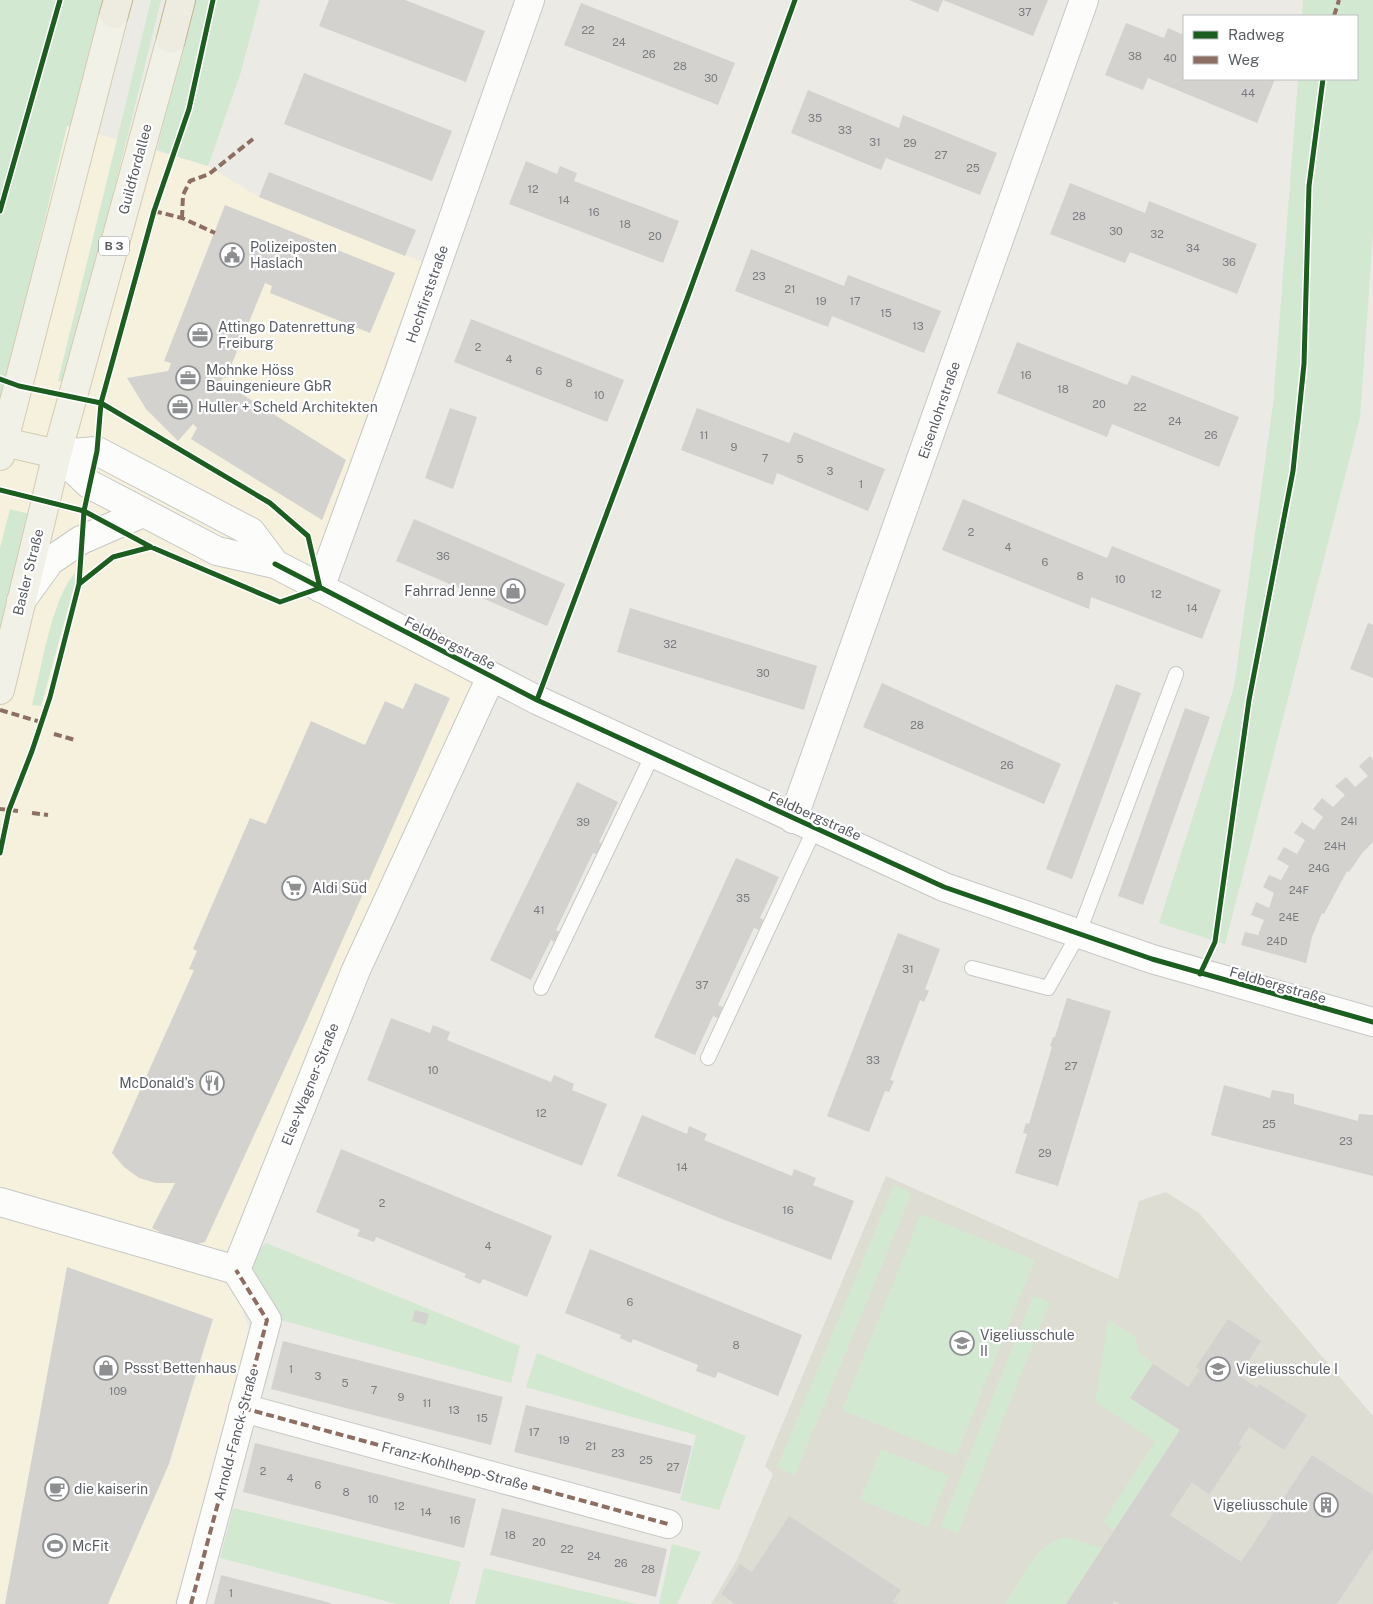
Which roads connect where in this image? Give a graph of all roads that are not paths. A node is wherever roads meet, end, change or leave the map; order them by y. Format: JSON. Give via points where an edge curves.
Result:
{"nodes":[{"id":1,"x":181,"y":0,"type":"edge"},
{"id":2,"x":530,"y":0,"type":"edge"},
{"id":3,"x":1084,"y":0,"type":"edge"},
{"id":4,"x":116,"y":7,"type":"edge"},
{"id":5,"x":171,"y":38,"type":"joint"},
{"id":6,"x":2,"y":449,"type":"edge"},
{"id":7,"x":57,"y":454,"type":"junction"},
{"id":8,"x":143,"y":514,"type":"junction"},
{"id":9,"x":275,"y":564,"type":"junction"},
{"id":10,"x":320,"y":588,"type":"junction"},
{"id":11,"x":21,"y":600,"type":"junction"},
{"id":12,"x":1176,"y":674,"type":"dead end"},
{"id":13,"x":491,"y":677,"type":"junction"},
{"id":14,"x":0,"y":690,"type":"edge"},
{"id":15,"x":653,"y":754,"type":"junction"},
{"id":16,"x":804,"y":824,"type":"junction"},
{"id":17,"x":1078,"y":935,"type":"junction"},
{"id":18,"x":972,"y":968,"type":"dead end"},
{"id":19,"x":541,"y":988,"type":"dead end"},
{"id":20,"x":1373,"y":1022,"type":"edge"},
{"id":21,"x":708,"y":1058,"type":"dead end"},
{"id":22,"x":0,"y":1202,"type":"edge"},
{"id":23,"x":236,"y":1270,"type":"junction"},
{"id":24,"x":243,"y":1408,"type":"junction"},
{"id":25,"x":668,"y":1524,"type":"dead end"},
{"id":26,"x":191,"y":1604,"type":"edge"}],
"edges":[{"from":1,"to":5,"type":"highway","name":"Guildfordallee","number":"B 3"},
{"from":2,"to":10,"type":"street","name":"Hochfirststraße"},
{"from":3,"to":16,"type":"street","name":"Eisenlohrstraße"},
{"from":4,"to":6,"type":"main road"},
{"from":5,"to":7,"type":"main road","name":"Guildfordallee","number":"B 3"},
{"from":6,"to":7,"type":"main road"},
{"from":7,"to":8,"type":"street","name":"Feldbergstraße","via":[[89,484]]},
{"from":7,"to":9,"type":"street","name":"Feldbergstraße","via":[[97,451],[251,532]]},
{"from":7,"to":11,"type":"main road","name":"Basler Straße","number":"B 3"},
{"from":8,"to":9,"type":"street","name":"Feldbergstraße","via":[[217,551]]},
{"from":8,"to":11,"type":"street","via":[[81,540],[50,561]]},
{"from":9,"to":10,"type":"street","name":"Feldbergstraße"},
{"from":10,"to":13,"type":"street","name":"Feldbergstraße"},
{"from":11,"to":14,"type":"main road","name":"Basler Straße","number":"B 3"},
{"from":12,"to":17,"type":"lane"},
{"from":13,"to":15,"type":"street","name":"Feldbergstraße"},
{"from":13,"to":23,"type":"street","name":"Else-Wagner-Straße","via":[[356,970]]},
{"from":15,"to":16,"type":"street","name":"Feldbergstraße"},
{"from":15,"to":19,"type":"lane"},
{"from":16,"to":17,"type":"street","name":"Feldbergstraße","via":[[944,887]]},
{"from":16,"to":21,"type":"lane"},
{"from":17,"to":18,"type":"lane","via":[[1048,988]]},
{"from":17,"to":20,"type":"street","name":"Feldbergstraße","via":[[1200,974]]},
{"from":22,"to":23,"type":"street"},
{"from":23,"to":24,"type":"street","name":"Arnold-Fanck-Straße","via":[[267,1320]]},
{"from":24,"to":25,"type":"street","name":"Franz-Kohlhepp-Straße"},
{"from":24,"to":26,"type":"street","name":"Arnold-Fanck-Straße"}]}
